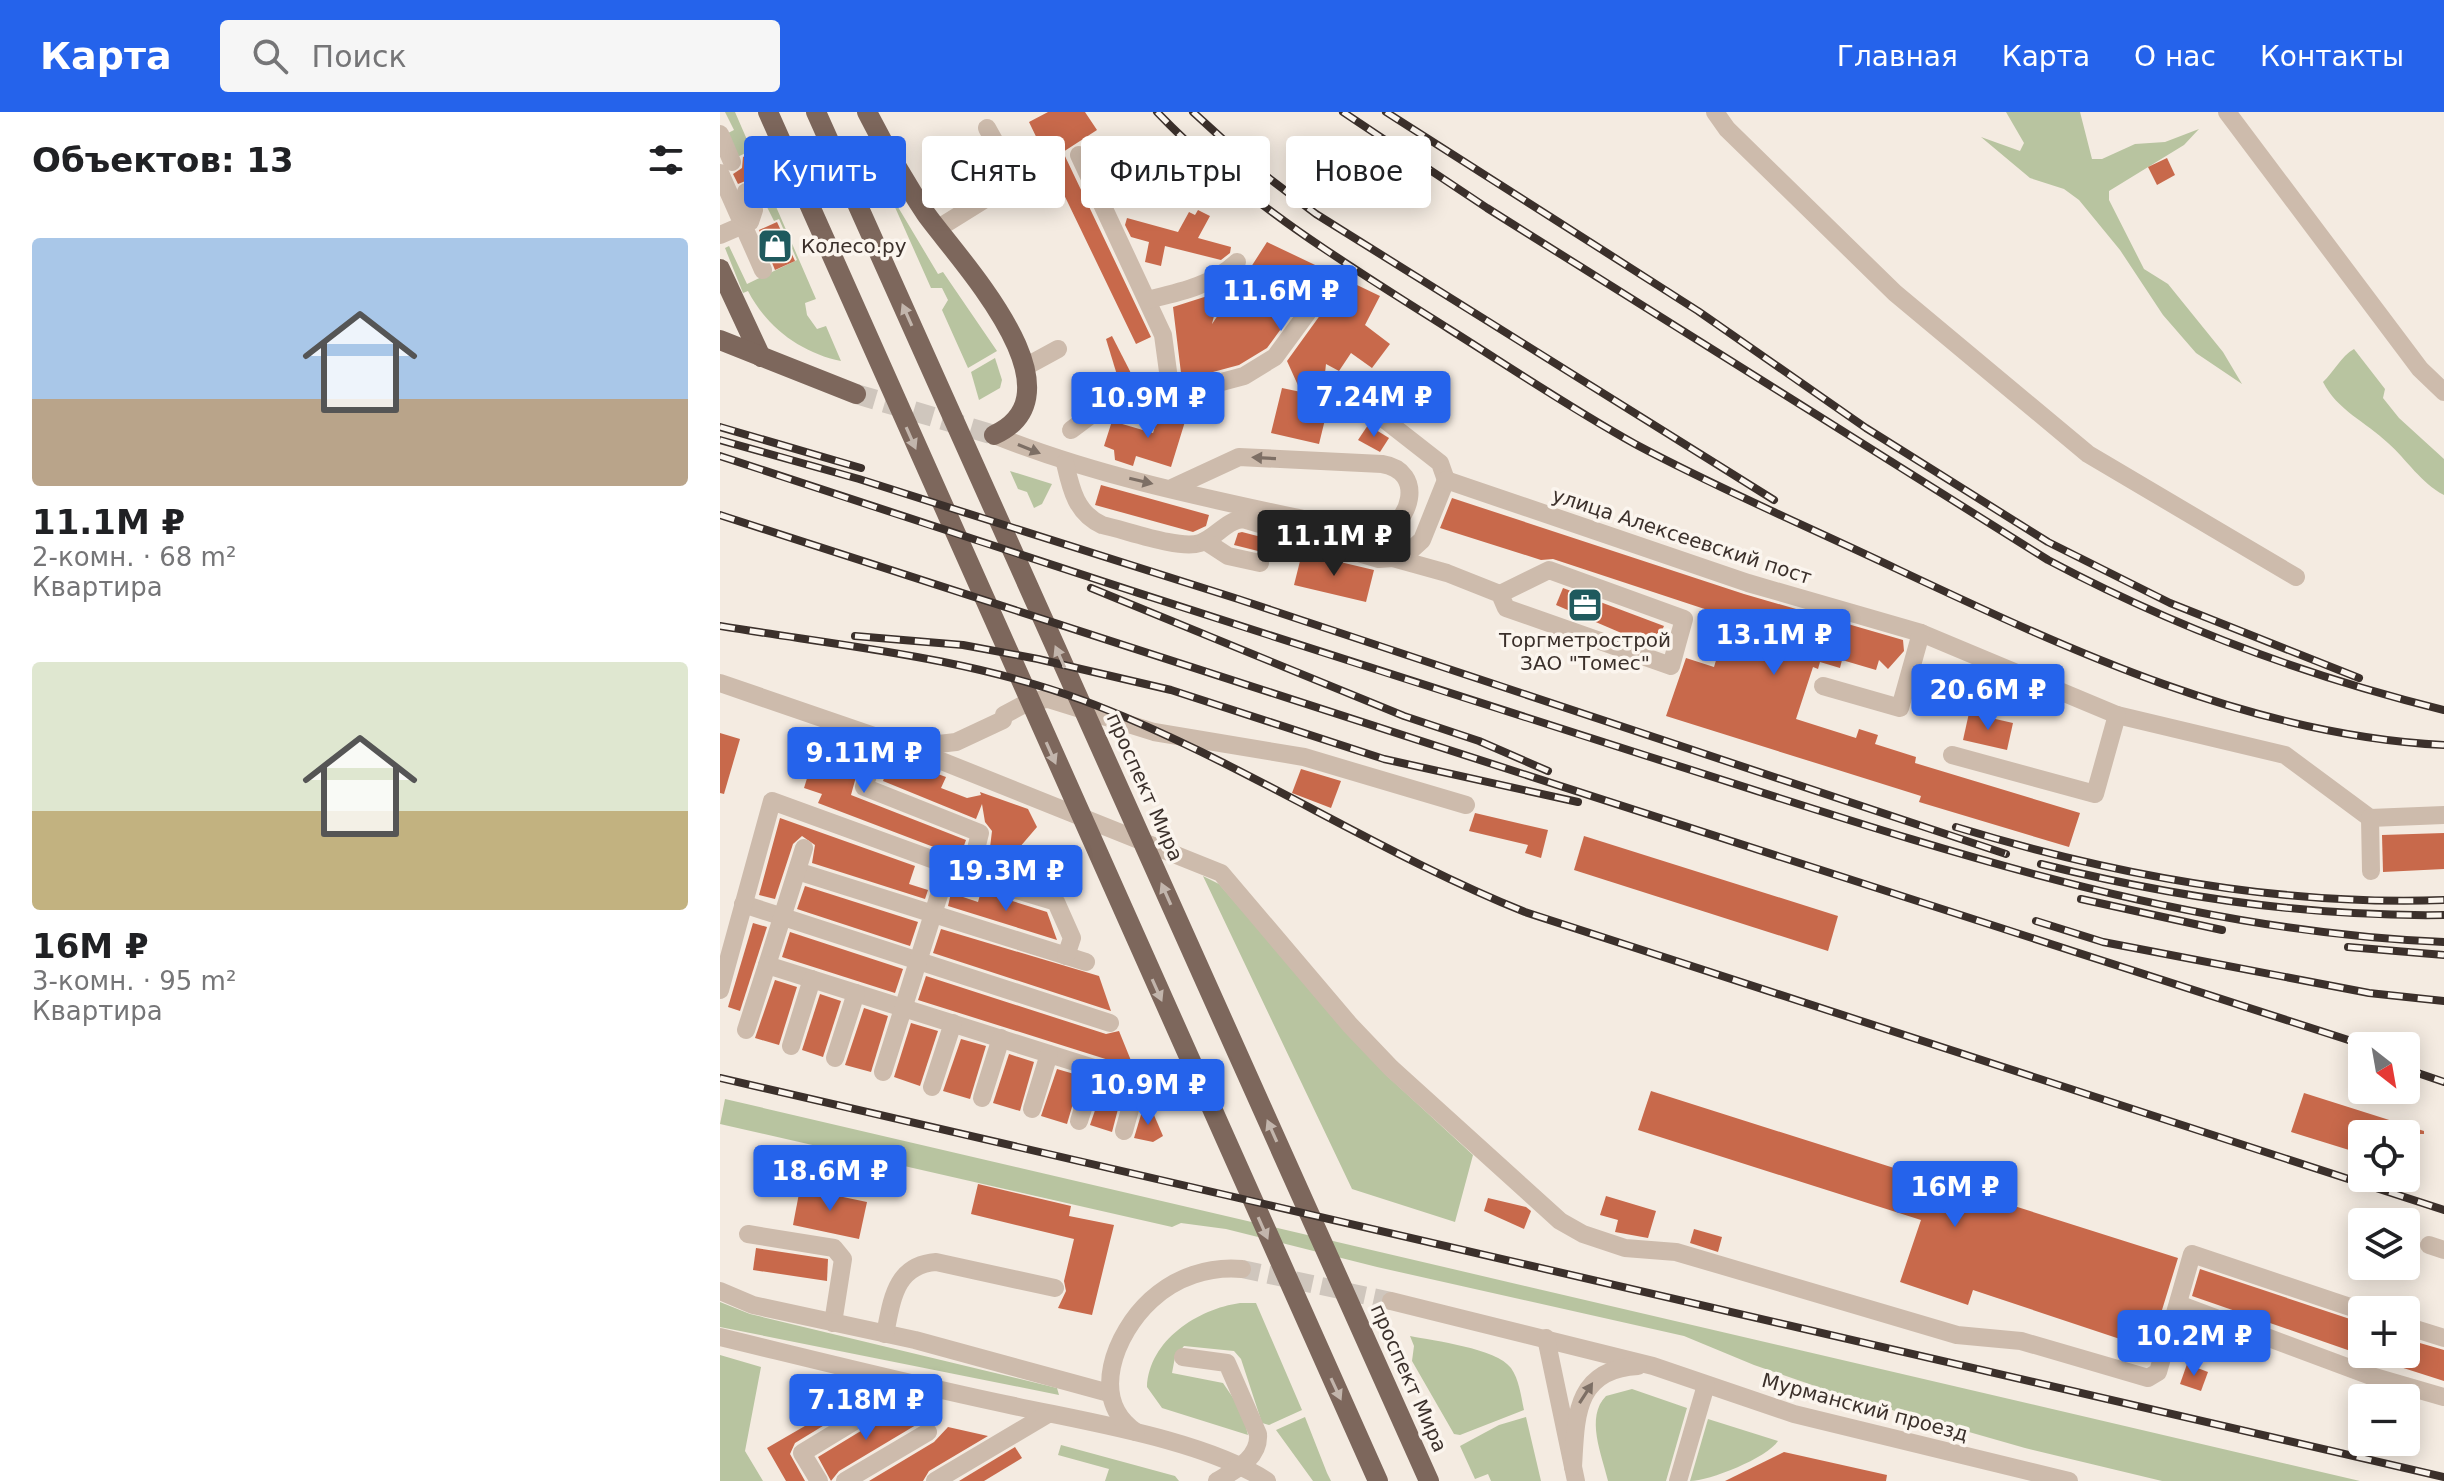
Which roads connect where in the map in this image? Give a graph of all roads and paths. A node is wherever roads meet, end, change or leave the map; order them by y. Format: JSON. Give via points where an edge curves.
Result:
{"nodes":[{"id":1,"x":768,"y":112,"type":"edge"},
{"id":2,"x":816,"y":112,"type":"edge"},
{"id":3,"x":867,"y":112,"type":"edge"},
{"id":4,"x":1715,"y":112,"type":"edge"},
{"id":5,"x":2227,"y":112,"type":"edge"},
{"id":6,"x":987,"y":128,"type":"dead end"},
{"id":7,"x":720,"y":134,"type":"edge"},
{"id":8,"x":1079,"y":155,"type":"dead end"},
{"id":9,"x":726,"y":167,"type":"edge"},
{"id":10,"x":753,"y":208,"type":"edge"},
{"id":11,"x":743,"y":225,"type":"junction"},
{"id":12,"x":937,"y":229,"type":"junction"},
{"id":13,"x":720,"y":235,"type":"edge"},
{"id":14,"x":1237,"y":262,"type":"dead end"},
{"id":15,"x":720,"y":269,"type":"edge"},
{"id":16,"x":763,"y":270,"type":"dead end"},
{"id":17,"x":1147,"y":300,"type":"junction"},
{"id":18,"x":1316,"y":301,"type":"dead end"},
{"id":19,"x":720,"y":340,"type":"edge"},
{"id":20,"x":1058,"y":349,"type":"dead end"},
{"id":21,"x":761,"y":357,"type":"junction"},
{"id":22,"x":1025,"y":367,"type":"junction"},
{"id":23,"x":1169,"y":379,"type":"junction"},
{"id":24,"x":1322,"y":384,"type":"dead end"},
{"id":25,"x":2444,"y":392,"type":"edge"},
{"id":26,"x":856,"y":394,"type":"tunnel mouth"},
{"id":27,"x":1071,"y":430,"type":"dead end"},
{"id":28,"x":994,"y":435,"type":"joint"},
{"id":29,"x":1065,"y":463,"type":"junction"},
{"id":30,"x":1446,"y":480,"type":"junction"},
{"id":31,"x":1172,"y":488,"type":"junction"},
{"id":32,"x":1205,"y":541,"type":"junction"},
{"id":33,"x":1393,"y":558,"type":"junction"},
{"id":34,"x":1260,"y":563,"type":"dead end"},
{"id":35,"x":2296,"y":577,"type":"dead end"},
{"id":36,"x":1500,"y":594,"type":"junction"},
{"id":37,"x":1921,"y":633,"type":"junction"},
{"id":38,"x":720,"y":683,"type":"edge"},
{"id":39,"x":1823,"y":686,"type":"dead end"},
{"id":40,"x":2117,"y":715,"type":"junction"},
{"id":41,"x":881,"y":738,"type":"junction"},
{"id":42,"x":909,"y":748,"type":"junction"},
{"id":43,"x":1952,"y":755,"type":"dead end"},
{"id":44,"x":1466,"y":805,"type":"dead end"},
{"id":45,"x":2444,"y":815,"type":"edge"},
{"id":46,"x":2370,"y":818,"type":"junction"},
{"id":47,"x":804,"y":848,"type":"dead end"},
{"id":48,"x":797,"y":871,"type":"junction"},
{"id":49,"x":2371,"y":871,"type":"dead end"},
{"id":50,"x":993,"y":883,"type":"dead end"},
{"id":51,"x":939,"y":895,"type":"dead end"},
{"id":52,"x":743,"y":904,"type":"junction"},
{"id":53,"x":934,"y":914,"type":"junction"},
{"id":54,"x":782,"y":917,"type":"junction"},
{"id":55,"x":1066,"y":956,"type":"junction"},
{"id":56,"x":724,"y":960,"type":"edge"},
{"id":57,"x":918,"y":960,"type":"junction"},
{"id":58,"x":1086,"y":962,"type":"dead end"},
{"id":59,"x":767,"y":965,"type":"junction"},
{"id":60,"x":812,"y":979,"type":"junction"},
{"id":61,"x":720,"y":990,"type":"edge"},
{"id":62,"x":856,"y":993,"type":"junction"},
{"id":63,"x":903,"y":1008,"type":"junction"},
{"id":64,"x":953,"y":1023,"type":"junction"},
{"id":65,"x":1110,"y":1023,"type":"dead end"},
{"id":66,"x":746,"y":1030,"type":"dead end"},
{"id":67,"x":1001,"y":1038,"type":"junction"},
{"id":68,"x":791,"y":1046,"type":"dead end"},
{"id":69,"x":1049,"y":1054,"type":"junction"},
{"id":70,"x":835,"y":1058,"type":"dead end"},
{"id":71,"x":1096,"y":1068,"type":"junction"},
{"id":72,"x":883,"y":1072,"type":"dead end"},
{"id":73,"x":932,"y":1087,"type":"dead end"},
{"id":74,"x":982,"y":1098,"type":"dead end"},
{"id":75,"x":1032,"y":1109,"type":"dead end"},
{"id":76,"x":1079,"y":1121,"type":"dead end"},
{"id":77,"x":1124,"y":1131,"type":"dead end"},
{"id":78,"x":748,"y":1234,"type":"dead end"},
{"id":79,"x":1242,"y":1269,"type":"tunnel mouth"},
{"id":80,"x":1055,"y":1288,"type":"dead end"},
{"id":81,"x":720,"y":1291,"type":"edge"},
{"id":82,"x":1391,"y":1301,"type":"tunnel mouth"},
{"id":83,"x":2178,"y":1304,"type":"junction"},
{"id":84,"x":2348,"y":1306,"type":"edge"},
{"id":85,"x":833,"y":1323,"type":"junction"},
{"id":86,"x":2420,"y":1330,"type":"edge"},
{"id":87,"x":885,"y":1334,"type":"junction"},
{"id":88,"x":720,"y":1337,"type":"edge"},
{"id":89,"x":1546,"y":1338,"type":"junction"},
{"id":90,"x":2444,"y":1338,"type":"edge"},
{"id":91,"x":1183,"y":1357,"type":"dead end"},
{"id":92,"x":1653,"y":1366,"type":"junction"},
{"id":93,"x":914,"y":1385,"type":"junction"},
{"id":94,"x":1706,"y":1385,"type":"junction"},
{"id":95,"x":1109,"y":1393,"type":"junction"},
{"id":96,"x":2444,"y":1397,"type":"edge"},
{"id":97,"x":1048,"y":1414,"type":"junction"},
{"id":98,"x":928,"y":1432,"type":"dead end"},
{"id":99,"x":1139,"y":1433,"type":"junction"},
{"id":100,"x":1241,"y":1466,"type":"junction"},
{"id":101,"x":1574,"y":1474,"type":"edge"},
{"id":102,"x":2017,"y":1475,"type":"edge"},
{"id":103,"x":819,"y":1481,"type":"edge"},
{"id":104,"x":845,"y":1481,"type":"edge"},
{"id":105,"x":935,"y":1481,"type":"edge"},
{"id":106,"x":1217,"y":1481,"type":"edge"},
{"id":107,"x":1267,"y":1481,"type":"edge"},
{"id":108,"x":1378,"y":1481,"type":"edge"},
{"id":109,"x":1429,"y":1481,"type":"edge"},
{"id":110,"x":1678,"y":1481,"type":"edge"},
{"id":111,"x":2069,"y":1481,"type":"edge"}],
"edges":[{"from":1,"to":108,"type":"main road","one_way":true},
{"from":109,"to":2,"type":"main road","name":"проспект Мира","one_way":true},
{"from":3,"to":12,"type":"main road"},
{"from":4,"to":35,"type":"street","via":[[1895,293],[2088,454]]},
{"from":5,"to":25,"type":"street","via":[[2420,369]]},
{"from":6,"to":12,"type":"street","via":[[1016,180]]},
{"from":7,"to":9,"type":"street"},
{"from":8,"to":17,"type":"street"},
{"from":9,"to":11,"type":"street"},
{"from":10,"to":11,"type":"street","via":[[750,222]]},
{"from":11,"to":13,"type":"street"},
{"from":11,"to":16,"type":"street"},
{"from":12,"to":22,"type":"main road","via":[[1009,329]]},
{"from":14,"to":17,"type":"street","via":[[1194,289]]},
{"from":15,"to":21,"type":"main road"},
{"from":17,"to":23,"type":"street","via":[[1163,335]]},
{"from":18,"to":23,"type":"street","via":[[1275,357],[1244,376],[1184,392]]},
{"from":19,"to":21,"type":"main road"},
{"from":20,"to":22,"type":"street"},
{"from":21,"to":26,"type":"main road"},
{"from":22,"to":28,"type":"main road","via":[[1027,387],[1020,412]]},
{"from":23,"to":27,"type":"street","via":[[1091,415]]},
{"from":24,"to":30,"type":"street","via":[[1353,395],[1440,463]]},
{"from":28,"to":29,"type":"street","one_way":true},
{"from":29,"to":31,"type":"street","one_way":true},
{"from":29,"to":32,"type":"street","via":[[1076,502],[1093,521],[1190,546]]},
{"from":30,"to":33,"type":"street","via":[[1422,540]]},
{"from":30,"to":37,"type":"street","name":"улица Алексеевский пост","via":[[1748,583]]},
{"from":31,"to":31,"type":"street","one_way":true,"via":[[1376,535],[1398,524],[1409,502],[1405,478],[1382,464],[1239,457]]},
{"from":32,"to":33,"type":"street","via":[[1231,520],[1243,519],[1379,559]]},
{"from":32,"to":34,"type":"street","via":[[1228,556]]},
{"from":33,"to":36,"type":"street"},
{"from":36,"to":36,"type":"street","via":[[1506,608],[1671,666],[1684,619],[1549,570]]},
{"from":37,"to":39,"type":"street","via":[[1900,708]]},
{"from":37,"to":40,"type":"street","name":"улица Алексеевский пост"},
{"from":38,"to":41,"type":"street"},
{"from":40,"to":43,"type":"street","via":[[2095,794]]},
{"from":40,"to":46,"type":"street","name":"улица Алексеевский пост","via":[[2285,755]]},
{"from":41,"to":42,"type":"street"},
{"from":41,"to":52,"type":"street","via":[[864,787],[980,833],[970,873],[772,801]]},
{"from":42,"to":44,"type":"street","via":[[956,742],[1030,701],[1048,699],[1154,732],[1304,757]]},
{"from":42,"to":83,"type":"street","via":[[1221,873],[1391,1068],[1560,1221],[1583,1234],[1625,1248],[1676,1252],[1957,1335],[2021,1341],[2148,1378],[2158,1372]]},
{"from":45,"to":46,"type":"street"},
{"from":46,"to":49,"type":"street"},
{"from":47,"to":48,"type":"street"},
{"from":48,"to":53,"type":"street"},
{"from":48,"to":54,"type":"street"},
{"from":50,"to":55,"type":"street","via":[[1056,902],[1072,938]]},
{"from":51,"to":53,"type":"street"},
{"from":52,"to":54,"type":"street"},
{"from":52,"to":56,"type":"street"},
{"from":53,"to":55,"type":"street"},
{"from":53,"to":57,"type":"street"},
{"from":54,"to":57,"type":"street"},
{"from":54,"to":59,"type":"street"},
{"from":55,"to":58,"type":"street"},
{"from":56,"to":61,"type":"street"},
{"from":57,"to":63,"type":"street"},
{"from":57,"to":65,"type":"street"},
{"from":59,"to":60,"type":"street"},
{"from":59,"to":66,"type":"street"},
{"from":60,"to":62,"type":"street"},
{"from":60,"to":68,"type":"street"},
{"from":62,"to":63,"type":"street"},
{"from":62,"to":70,"type":"street"},
{"from":63,"to":64,"type":"street"},
{"from":63,"to":72,"type":"street"},
{"from":64,"to":67,"type":"street"},
{"from":64,"to":73,"type":"street"},
{"from":67,"to":69,"type":"street"},
{"from":67,"to":74,"type":"street"},
{"from":69,"to":71,"type":"street"},
{"from":69,"to":75,"type":"street"},
{"from":71,"to":76,"type":"street"},
{"from":71,"to":77,"type":"street","via":[[1132,1080],[1136,1088]]},
{"from":78,"to":85,"type":"street","via":[[834,1248],[843,1259]]},
{"from":79,"to":95,"type":"street","via":[[1195,1274],[1151,1300],[1119,1349]]},
{"from":80,"to":87,"type":"street","via":[[923,1263],[900,1278]]},
{"from":81,"to":85,"type":"street","via":[[753,1305]]},
{"from":82,"to":89,"type":"street","name":"Мурманский проезд"},
{"from":83,"to":84,"type":"street","via":[[2192,1254]]},
{"from":83,"to":96,"type":"street","via":[[2371,1376]]},
{"from":85,"to":87,"type":"street"},
{"from":86,"to":90,"type":"street"},
{"from":87,"to":95,"type":"street"},
{"from":88,"to":93,"type":"street"},
{"from":89,"to":92,"type":"street","name":"Мурманский проезд"},
{"from":89,"to":101,"type":"street"},
{"from":91,"to":100,"type":"street","via":[[1227,1363],[1258,1434],[1256,1449]]},
{"from":92,"to":94,"type":"street","name":"Мурманский проезд"},
{"from":101,"to":92,"type":"street","one_way":true,"via":[[1576,1419],[1584,1392],[1618,1369]]},
{"from":93,"to":97,"type":"street"},
{"from":93,"to":103,"type":"street","via":[[802,1453]]},
{"from":94,"to":102,"type":"street","name":"Мурманский проезд"},
{"from":94,"to":110,"type":"street"},
{"from":95,"to":99,"type":"street","via":[[1119,1417]]},
{"from":97,"to":99,"type":"street"},
{"from":97,"to":105,"type":"street"},
{"from":98,"to":104,"type":"street"},
{"from":99,"to":100,"type":"street"},
{"from":100,"to":106,"type":"street"},
{"from":100,"to":107,"type":"street"},
{"from":102,"to":111,"type":"street","name":"Мурманский проезд"}]}
